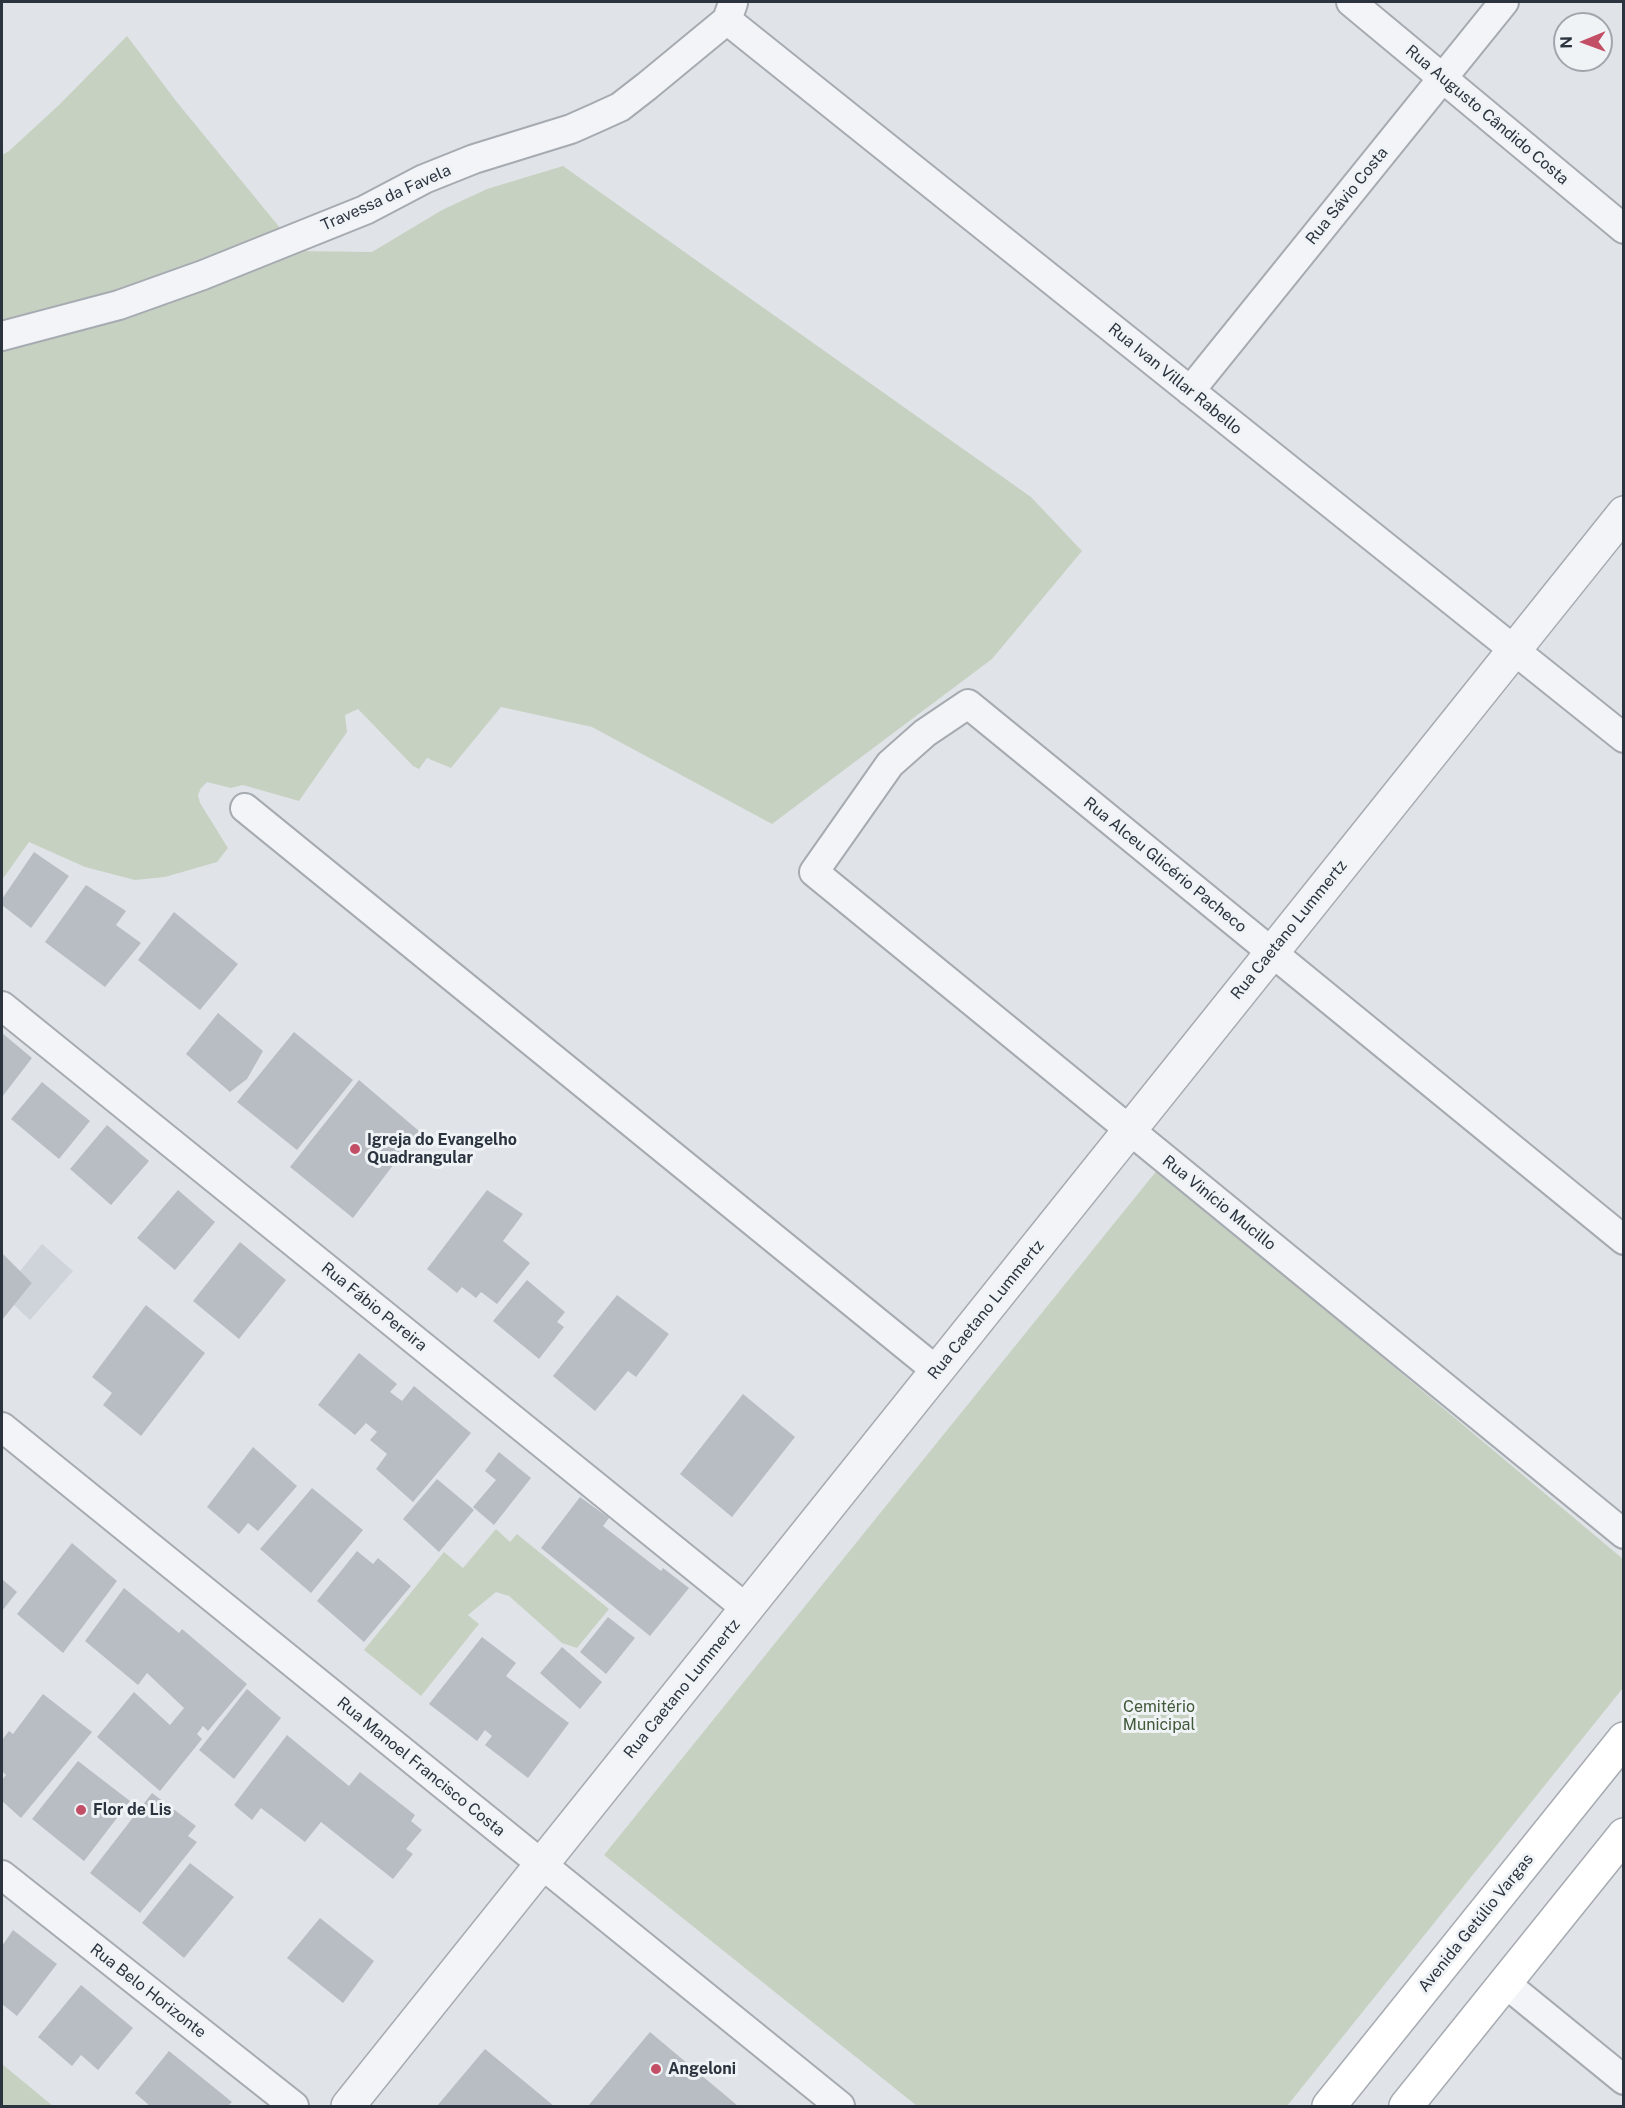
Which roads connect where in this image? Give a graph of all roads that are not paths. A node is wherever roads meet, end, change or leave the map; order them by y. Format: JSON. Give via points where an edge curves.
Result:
{"nodes":[{"id":1,"x":1351,"y":2,"type":"edge"},
{"id":2,"x":1503,"y":2,"type":"edge"},
{"id":3,"x":730,"y":11,"type":"edge"},
{"id":4,"x":1442,"y":77,"type":"junction"},
{"id":5,"x":1623,"y":229,"type":"edge"},
{"id":6,"x":2,"y":336,"type":"edge"},
{"id":7,"x":1190,"y":391,"type":"junction"},
{"id":8,"x":1623,"y":513,"type":"edge"},
{"id":9,"x":1514,"y":650,"type":"junction"},
{"id":10,"x":1623,"y":738,"type":"edge"},
{"id":11,"x":245,"y":808,"type":"dead end"},
{"id":12,"x":814,"y":872,"type":"joint"},
{"id":13,"x":1272,"y":952,"type":"junction"},
{"id":14,"x":2,"y":1006,"type":"edge"},
{"id":15,"x":1130,"y":1130,"type":"junction"},
{"id":16,"x":1623,"y":1240,"type":"edge"},
{"id":17,"x":937,"y":1371,"type":"junction"},
{"id":18,"x":2,"y":1427,"type":"edge"},
{"id":19,"x":1623,"y":1534,"type":"edge"},
{"id":20,"x":747,"y":1608,"type":"junction"},
{"id":21,"x":1623,"y":1739,"type":"edge"},
{"id":22,"x":1623,"y":1835,"type":"edge"},
{"id":23,"x":541,"y":1865,"type":"junction"},
{"id":24,"x":2,"y":1875,"type":"edge"},
{"id":25,"x":1505,"y":1983,"type":"junction"},
{"id":26,"x":1623,"y":2080,"type":"edge"},
{"id":27,"x":294,"y":2106,"type":"edge"},
{"id":28,"x":348,"y":2106,"type":"edge"},
{"id":29,"x":840,"y":2106,"type":"edge"},
{"id":30,"x":1329,"y":2106,"type":"edge"},
{"id":31,"x":1406,"y":2106,"type":"edge"}],
"edges":[{"from":1,"to":4,"type":"street","name":"Rua Augusto Cândido Costa"},
{"from":2,"to":4,"type":"street","name":"Rua Sávio Costa"},
{"from":3,"to":6,"type":"street","name":"Travessa da Favela","via":[[620,107],[580,125],[474,159],[424,179],[365,210],[203,275],[119,304]]},
{"from":3,"to":7,"type":"street","name":"Rua Ivan Villar Rabello"},
{"from":4,"to":5,"type":"street","name":"Rua Augusto Cândido Costa"},
{"from":4,"to":7,"type":"street","name":"Rua Sávio Costa"},
{"from":7,"to":9,"type":"street","name":"Rua Ivan Villar Rabello"},
{"from":8,"to":9,"type":"street","name":"Rua Caetano Lummertz"},
{"from":9,"to":10,"type":"street","name":"Rua Ivan Villar Rabello"},
{"from":9,"to":13,"type":"street","name":"Rua Caetano Lummertz"},
{"from":11,"to":17,"type":"street"},
{"from":12,"to":13,"type":"street","name":"Rua Alceu Glicério Pacheco","via":[[890,764],[925,733],[968,704]]},
{"from":12,"to":15,"type":"street","name":"Rua Vinício Mucillo"},
{"from":13,"to":15,"type":"street","name":"Rua Caetano Lummertz"},
{"from":13,"to":16,"type":"street","name":"Rua Alceu Glicério Pacheco"},
{"from":14,"to":20,"type":"street","name":"Rua Fábio Pereira"},
{"from":15,"to":17,"type":"street","name":"Rua Caetano Lummertz"},
{"from":15,"to":19,"type":"street","name":"Rua Vinício Mucillo"},
{"from":17,"to":20,"type":"street","name":"Rua Caetano Lummertz"},
{"from":18,"to":23,"type":"street","name":"Rua Manoel Francisco Costa"},
{"from":20,"to":23,"type":"street","name":"Rua Caetano Lummertz"},
{"from":21,"to":30,"type":"main road","name":"Avenida Getúlio Vargas"},
{"from":22,"to":25,"type":"main road"},
{"from":23,"to":28,"type":"street","name":"Rua Caetano Lummertz"},
{"from":23,"to":29,"type":"street","name":"Rua Manoel Francisco Costa"},
{"from":24,"to":27,"type":"street","name":"Rua Belo Horizonte"},
{"from":25,"to":26,"type":"street"},
{"from":25,"to":31,"type":"main road"}]}
